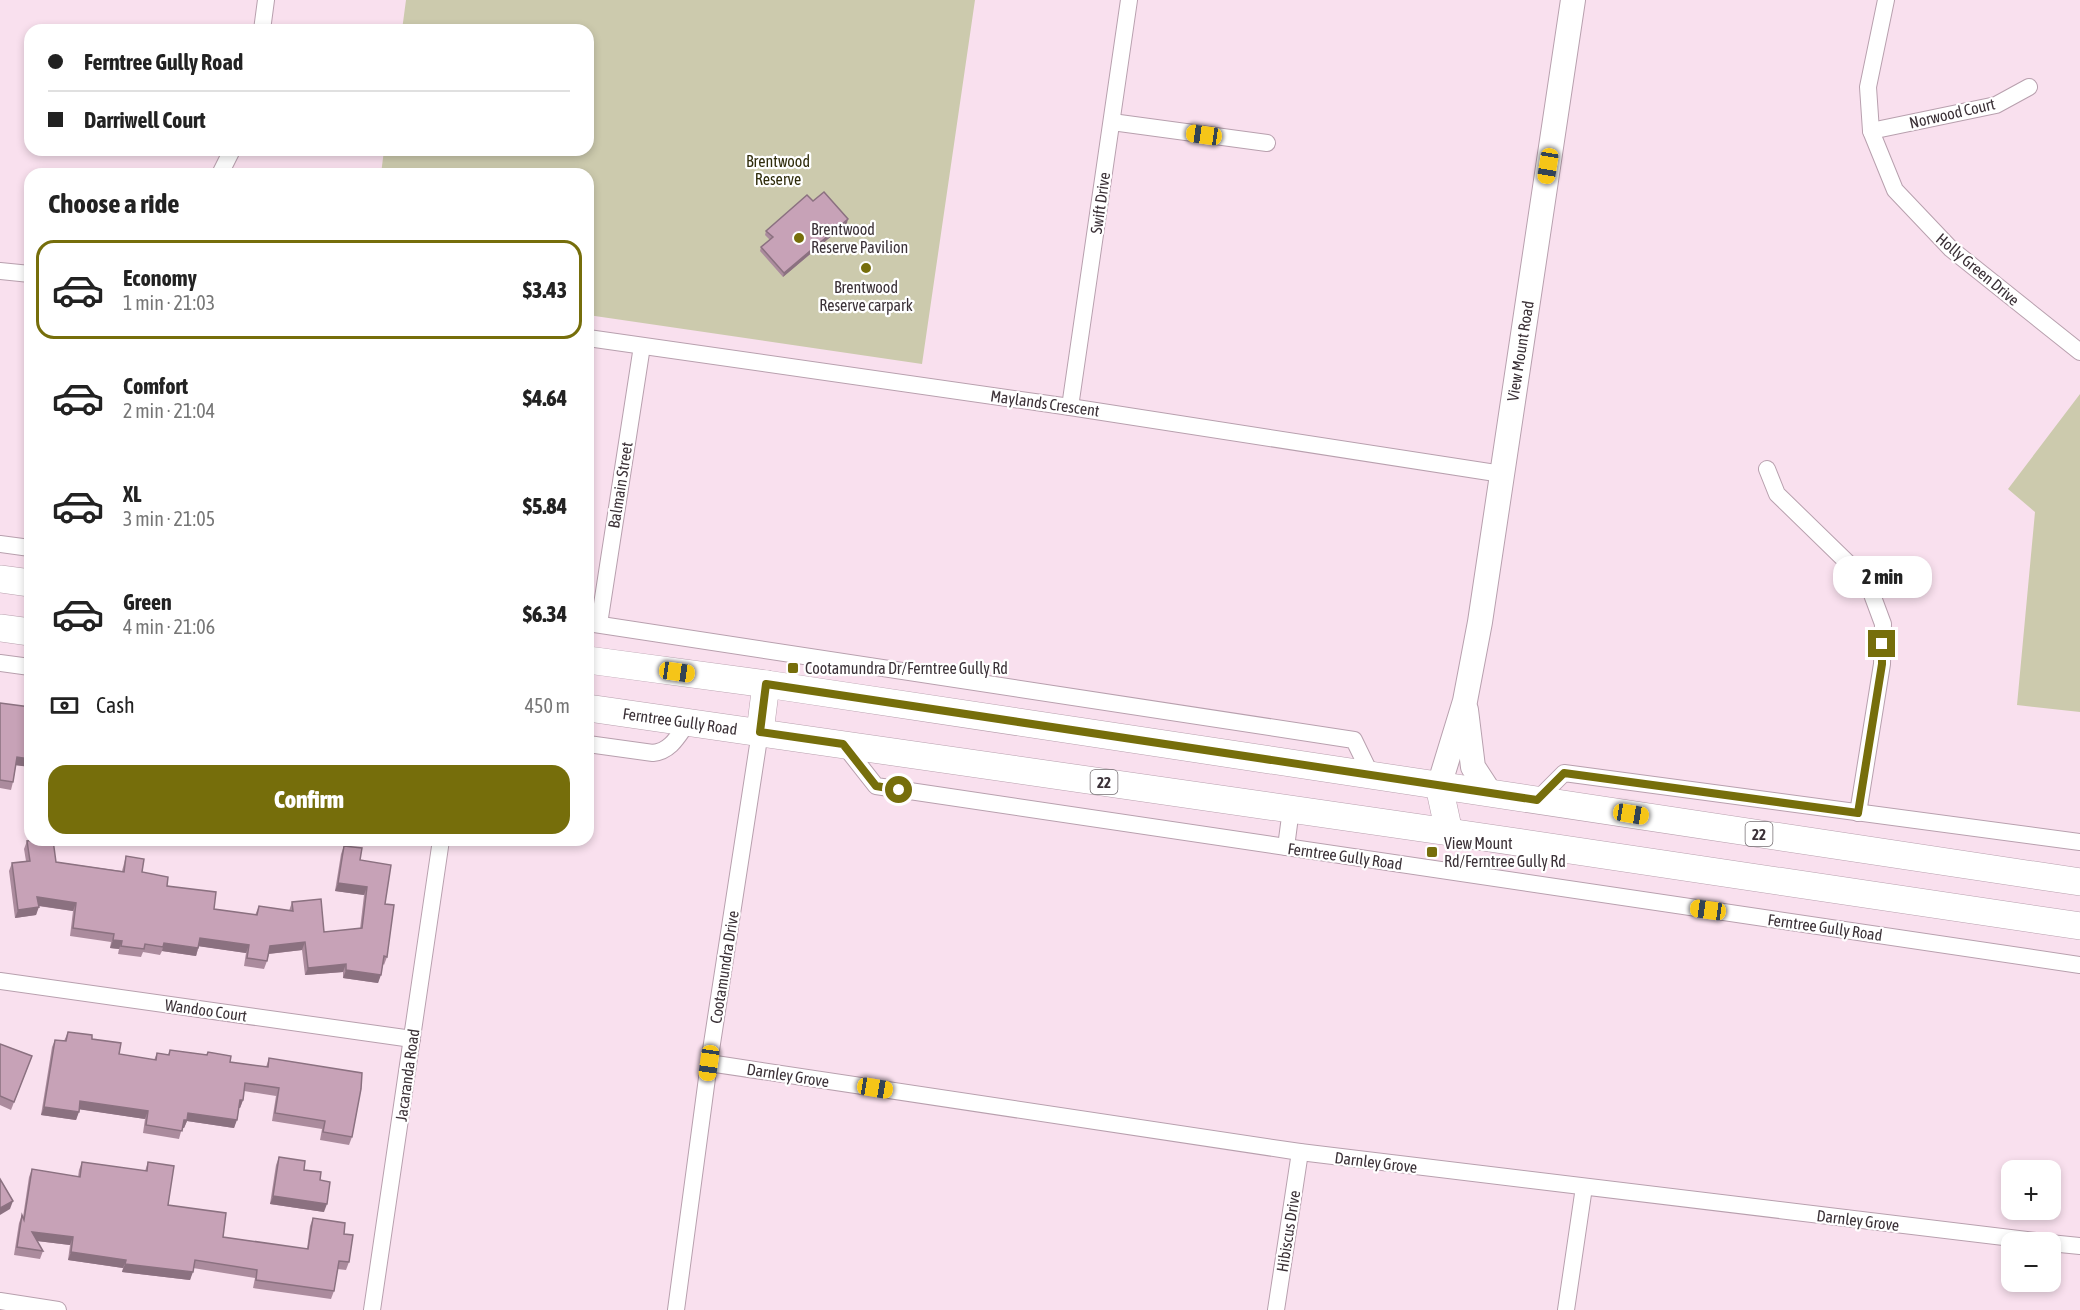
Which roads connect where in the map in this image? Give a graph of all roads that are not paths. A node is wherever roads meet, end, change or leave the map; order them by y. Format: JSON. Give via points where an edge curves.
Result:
{"nodes":[{"id":1,"x":266,"y":0,"type":"edge"},
{"id":2,"x":1129,"y":0,"type":"edge"},
{"id":3,"x":1573,"y":0,"type":"edge"},
{"id":4,"x":1886,"y":0,"type":"edge"},
{"id":5,"x":263,"y":24,"type":"edge"},
{"id":6,"x":2029,"y":87,"type":"dead end"},
{"id":7,"x":1112,"y":122,"type":"junction"},
{"id":8,"x":1871,"y":131,"type":"junction"},
{"id":9,"x":1267,"y":143,"type":"dead end"},
{"id":10,"x":0,"y":270,"type":"edge"},
{"id":11,"x":24,"y":273,"type":"edge"},
{"id":12,"x":594,"y":339,"type":"edge"},
{"id":13,"x":642,"y":346,"type":"junction"},
{"id":14,"x":2080,"y":352,"type":"edge"},
{"id":15,"x":1070,"y":407,"type":"junction"},
{"id":16,"x":1767,"y":469,"type":"dead end"},
{"id":17,"x":1502,"y":474,"type":"junction"},
{"id":18,"x":0,"y":544,"type":"edge"},
{"id":19,"x":24,"y":547,"type":"edge"},
{"id":20,"x":0,"y":579,"type":"edge"},
{"id":21,"x":24,"y":582,"type":"edge"},
{"id":22,"x":594,"y":624,"type":"edge"},
{"id":23,"x":0,"y":628,"type":"edge"},
{"id":24,"x":24,"y":631,"type":"edge"},
{"id":25,"x":594,"y":661,"type":"edge"},
{"id":26,"x":0,"y":663,"type":"edge"},
{"id":27,"x":24,"y":666,"type":"edge"},
{"id":28,"x":766,"y":684,"type":"junction"},
{"id":29,"x":1465,"y":701,"type":"junction"},
{"id":30,"x":594,"y":709,"type":"edge"},
{"id":31,"x":688,"y":722,"type":"junction"},
{"id":32,"x":760,"y":732,"type":"junction"},
{"id":33,"x":843,"y":744,"type":"junction"},
{"id":34,"x":594,"y":745,"type":"edge"},
{"id":35,"x":1371,"y":775,"type":"junction"},
{"id":36,"x":1439,"y":786,"type":"junction"},
{"id":37,"x":1490,"y":793,"type":"junction"},
{"id":38,"x":1537,"y":800,"type":"junction"},
{"id":39,"x":1291,"y":809,"type":"junction"},
{"id":40,"x":1858,"y":813,"type":"junction"},
{"id":41,"x":1449,"y":832,"type":"junction"},
{"id":42,"x":2080,"y":842,"type":"edge"},
{"id":43,"x":440,"y":846,"type":"edge"},
{"id":44,"x":1286,"y":847,"type":"junction"},
{"id":45,"x":2080,"y":882,"type":"edge"},
{"id":46,"x":2080,"y":926,"type":"edge"},
{"id":47,"x":2080,"y":965,"type":"edge"},
{"id":48,"x":0,"y":981,"type":"edge"},
{"id":49,"x":412,"y":1039,"type":"junction"},
{"id":50,"x":709,"y":1063,"type":"junction"},
{"id":51,"x":1300,"y":1152,"type":"junction"},
{"id":52,"x":1584,"y":1187,"type":"junction"},
{"id":53,"x":2001,"y":1237,"type":"edge"},
{"id":54,"x":2061,"y":1244,"type":"edge"},
{"id":55,"x":2080,"y":1246,"type":"edge"},
{"id":56,"x":0,"y":1301,"type":"edge"},
{"id":57,"x":58,"y":1310,"type":"edge"},
{"id":58,"x":372,"y":1310,"type":"edge"},
{"id":59,"x":676,"y":1310,"type":"edge"},
{"id":60,"x":1276,"y":1310,"type":"edge"},
{"id":61,"x":1566,"y":1310,"type":"edge"}],
"edges":[{"from":1,"to":5,"type":"street"},
{"from":2,"to":7,"type":"street","name":"Swift Drive"},
{"from":3,"to":17,"type":"street","name":"View Mount Road"},
{"from":4,"to":8,"type":"street","name":"Holly Green Drive","via":[[1868,87]]},
{"from":6,"to":8,"type":"street","name":"Norwood Court","via":[[1996,105]]},
{"from":7,"to":9,"type":"street"},
{"from":7,"to":15,"type":"street","name":"Swift Drive"},
{"from":8,"to":14,"type":"street","name":"Holly Green Drive","via":[[1895,190],[1903,199],[1951,249]]},
{"from":10,"to":11,"type":"street"},
{"from":12,"to":13,"type":"street","name":"Maylands Crescent"},
{"from":13,"to":15,"type":"street","name":"Maylands Crescent"},
{"from":13,"to":22,"type":"street","name":"Balmain Street"},
{"from":15,"to":17,"type":"street","name":"Maylands Crescent"},
{"from":16,"to":40,"type":"street","via":[[1777,494],[1870,589],[1883,624],[1882,664]]},
{"from":17,"to":29,"type":"street","name":"View Mount Road"},
{"from":18,"to":19,"type":"street"},
{"from":20,"to":21,"type":"main road"},
{"from":22,"to":35,"type":"street","via":[[1354,740]]},
{"from":23,"to":24,"type":"main road"},
{"from":25,"to":28,"type":"main road","number":"22"},
{"from":26,"to":27,"type":"street"},
{"from":28,"to":32,"type":"main road"},
{"from":28,"to":35,"type":"main road","number":"22"},
{"from":29,"to":36,"type":"street","name":"View Mount Road"},
{"from":29,"to":37,"type":"street","name":"View Mount Road","via":[[1473,767]]},
{"from":30,"to":31,"type":"main road","name":"Ferntree Gully Road","number":"22"},
{"from":31,"to":32,"type":"main road","name":"Ferntree Gully Road","number":"22"},
{"from":31,"to":34,"type":"street","via":[[662,752]]},
{"from":32,"to":33,"type":"main road","name":"Ferntree Gully Road","number":"22"},
{"from":32,"to":50,"type":"street","name":"Cootamundra Drive"},
{"from":33,"to":39,"type":"main road","name":"Ferntree Gully Road","number":"22"},
{"from":33,"to":44,"type":"street","name":"Ferntree Gully Road","via":[[876,786]]},
{"from":35,"to":36,"type":"main road","number":"22"},
{"from":36,"to":37,"type":"main road","number":"22"},
{"from":36,"to":41,"type":"main road"},
{"from":37,"to":38,"type":"main road","number":"22"},
{"from":38,"to":40,"type":"street","via":[[1564,773]]},
{"from":38,"to":45,"type":"main road","number":"22"},
{"from":39,"to":41,"type":"main road","name":"Ferntree Gully Road","number":"22"},
{"from":39,"to":44,"type":"street"},
{"from":40,"to":42,"type":"street"},
{"from":41,"to":46,"type":"main road","name":"Ferntree Gully Road","number":"22"},
{"from":43,"to":49,"type":"street","name":"Jacaranda Road"},
{"from":44,"to":47,"type":"street","name":"Ferntree Gully Road"},
{"from":48,"to":49,"type":"street","name":"Wandoo Court"},
{"from":49,"to":58,"type":"street","name":"Jacaranda Road"},
{"from":50,"to":51,"type":"street","name":"Darnley Grove"},
{"from":50,"to":59,"type":"street","name":"Cootamundra Drive"},
{"from":51,"to":52,"type":"street","name":"Darnley Grove"},
{"from":51,"to":60,"type":"street","name":"Hibiscus Drive"},
{"from":52,"to":53,"type":"street","name":"Darnley Grove"},
{"from":52,"to":61,"type":"street"},
{"from":54,"to":55,"type":"street"},
{"from":56,"to":57,"type":"street"}]}
